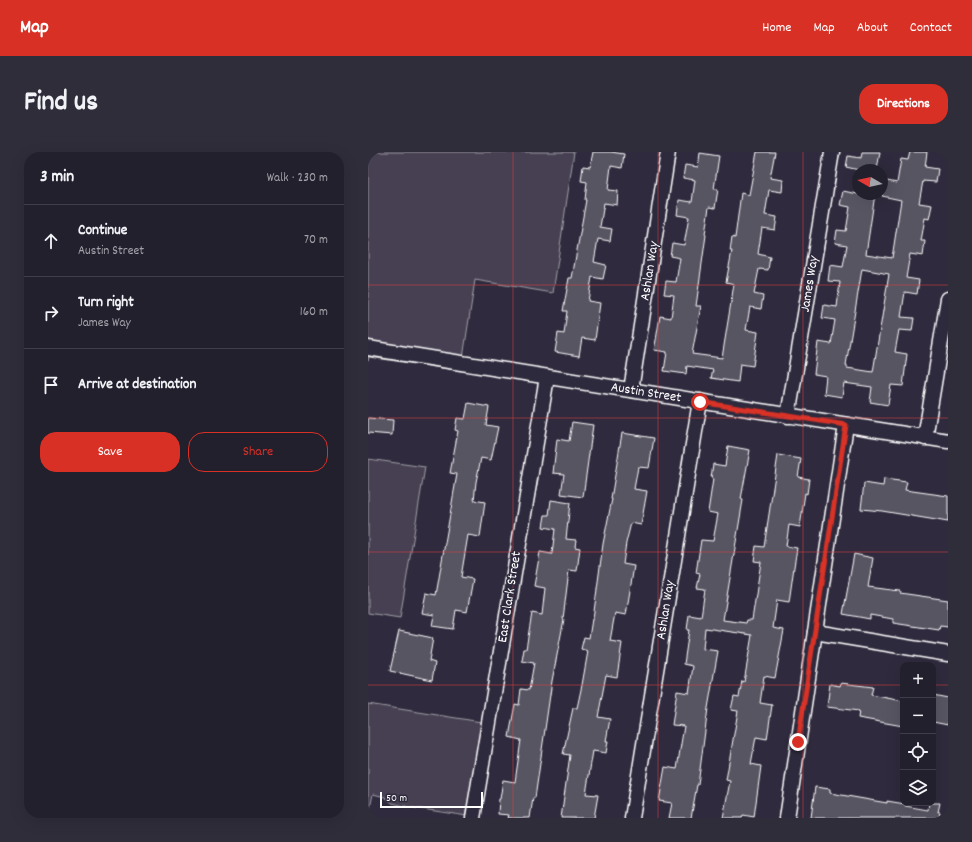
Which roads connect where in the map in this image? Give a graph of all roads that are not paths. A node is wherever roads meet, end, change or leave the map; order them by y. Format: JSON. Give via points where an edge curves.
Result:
{"nodes":[{"id":1,"x":668,"y":152,"type":"edge"},
{"id":2,"x":832,"y":152,"type":"edge"},
{"id":3,"x":948,"y":299,"type":"edge"},
{"id":4,"x":368,"y":348,"type":"edge"},
{"id":5,"x":547,"y":377,"type":"junction"},
{"id":6,"x":631,"y":390,"type":"junction"},
{"id":7,"x":700,"y":402,"type":"junction"},
{"id":8,"x":788,"y":416,"type":"junction"},
{"id":9,"x":846,"y":425,"type":"junction"},
{"id":10,"x":925,"y":438,"type":"junction"},
{"id":11,"x":948,"y":441,"type":"edge"},
{"id":12,"x":815,"y":632,"type":"junction"},
{"id":13,"x":948,"y":654,"type":"edge"},
{"id":14,"x":473,"y":818,"type":"edge"},
{"id":15,"x":632,"y":818,"type":"edge"},
{"id":16,"x":787,"y":818,"type":"edge"}],
"edges":[{"from":1,"to":6,"type":"street","name":"Ashlan Way"},
{"from":2,"to":8,"type":"street","name":"James Way"},
{"from":3,"to":10,"type":"street"},
{"from":4,"to":5,"type":"street","name":"Austin Street"},
{"from":5,"to":6,"type":"street","name":"Austin Street"},
{"from":5,"to":14,"type":"street","name":"East Clark Street"},
{"from":6,"to":7,"type":"street","name":"Austin Street"},
{"from":7,"to":8,"type":"street","name":"Austin Street"},
{"from":7,"to":15,"type":"street","name":"Ashlan Way"},
{"from":8,"to":9,"type":"street","name":"Austin Street"},
{"from":9,"to":10,"type":"street","name":"Austin Street"},
{"from":9,"to":12,"type":"street"},
{"from":10,"to":11,"type":"street","name":"Austin Street"},
{"from":12,"to":13,"type":"street"},
{"from":12,"to":16,"type":"street"}]}
